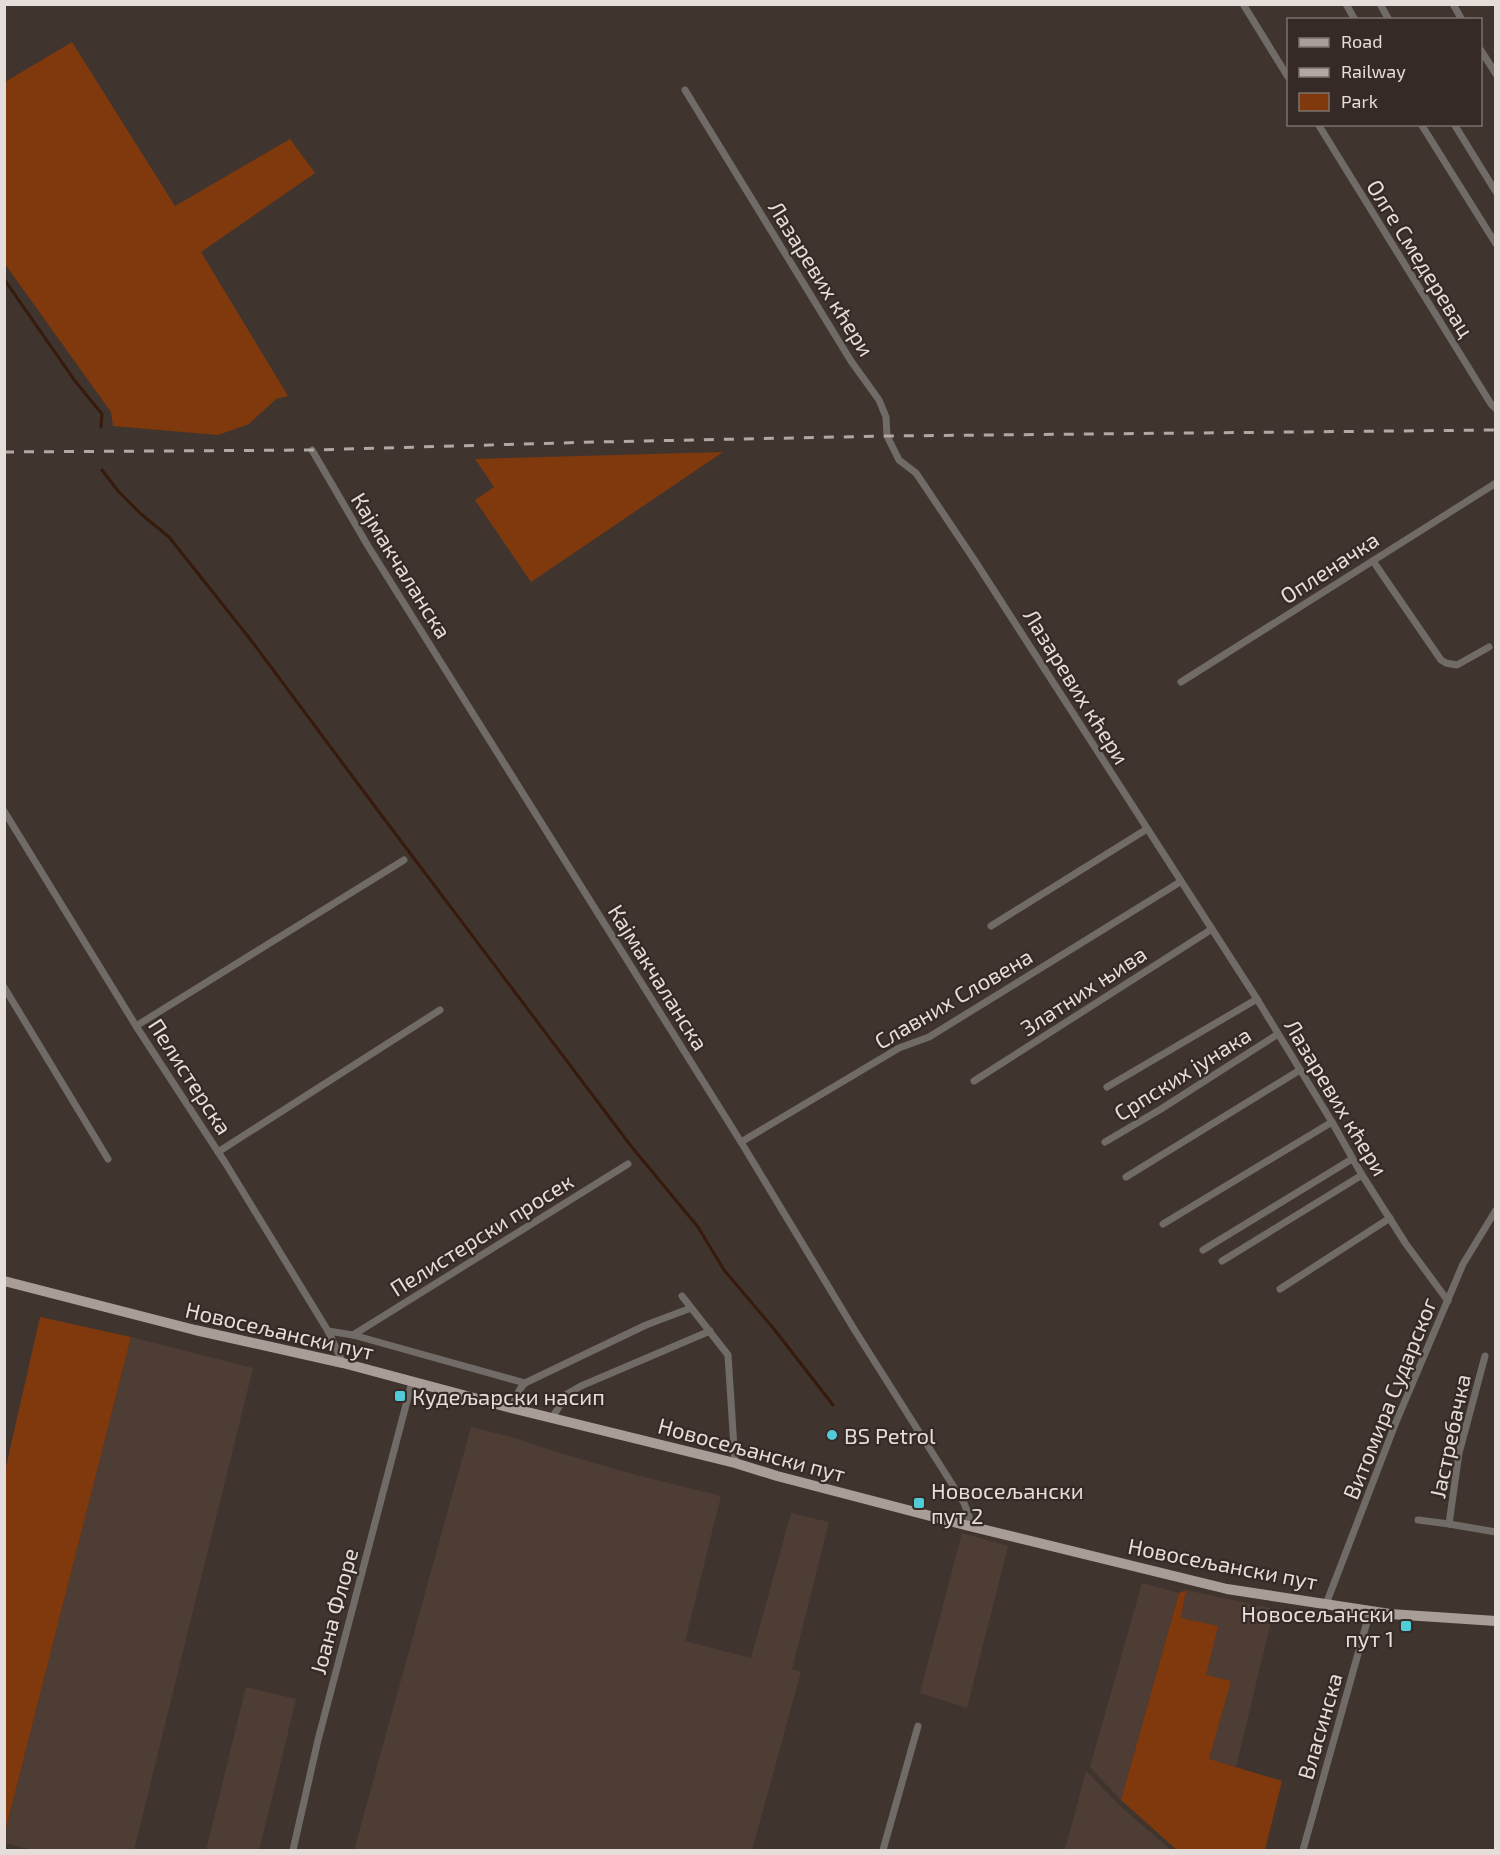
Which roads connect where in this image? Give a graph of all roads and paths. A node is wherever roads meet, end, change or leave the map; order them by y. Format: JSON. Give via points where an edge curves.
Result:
{"nodes":[{"id":1,"x":1244,"y":4,"type":"edge"},
{"id":2,"x":1346,"y":4,"type":"edge"},
{"id":3,"x":1380,"y":4,"type":"edge"},
{"id":4,"x":1453,"y":4,"type":"edge"},
{"id":5,"x":1354,"y":18,"type":"edge"},
{"id":6,"x":1388,"y":18,"type":"edge"},
{"id":7,"x":1461,"y":18,"type":"edge"},
{"id":8,"x":1482,"y":52,"type":"edge"},
{"id":9,"x":1496,"y":74,"type":"edge"},
{"id":10,"x":1287,"y":75,"type":"edge"},
{"id":11,"x":685,"y":90,"type":"dead end"},
{"id":12,"x":1319,"y":126,"type":"edge"},
{"id":13,"x":1422,"y":126,"type":"edge"},
{"id":14,"x":1455,"y":126,"type":"edge"},
{"id":15,"x":1496,"y":192,"type":"edge"},
{"id":16,"x":1496,"y":244,"type":"edge"},
{"id":17,"x":1496,"y":409,"type":"edge"},
{"id":18,"x":312,"y":450,"type":"dead end"},
{"id":19,"x":1496,"y":483,"type":"edge"},
{"id":20,"x":1372,"y":561,"type":"junction"},
{"id":21,"x":1489,"y":647,"type":"dead end"},
{"id":22,"x":1181,"y":682,"type":"dead end"},
{"id":23,"x":5,"y":813,"type":"edge"},
{"id":24,"x":1148,"y":829,"type":"junction"},
{"id":25,"x":404,"y":860,"type":"dead end"},
{"id":26,"x":1180,"y":882,"type":"junction"},
{"id":27,"x":991,"y":926,"type":"dead end"},
{"id":28,"x":1212,"y":929,"type":"junction"},
{"id":29,"x":4,"y":987,"type":"edge"},
{"id":30,"x":1257,"y":999,"type":"junction"},
{"id":31,"x":440,"y":1010,"type":"dead end"},
{"id":32,"x":136,"y":1026,"type":"junction"},
{"id":33,"x":1278,"y":1034,"type":"junction"},
{"id":34,"x":1300,"y":1070,"type":"junction"},
{"id":35,"x":974,"y":1082,"type":"dead end"},
{"id":36,"x":1107,"y":1087,"type":"dead end"},
{"id":37,"x":1332,"y":1122,"type":"junction"},
{"id":38,"x":1105,"y":1142,"type":"dead end"},
{"id":39,"x":741,"y":1143,"type":"junction"},
{"id":40,"x":218,"y":1152,"type":"junction"},
{"id":41,"x":1352,"y":1159,"type":"junction"},
{"id":42,"x":108,"y":1160,"type":"dead end"},
{"id":43,"x":628,"y":1164,"type":"dead end"},
{"id":44,"x":1362,"y":1175,"type":"junction"},
{"id":45,"x":1126,"y":1177,"type":"dead end"},
{"id":46,"x":1496,"y":1210,"type":"edge"},
{"id":47,"x":1390,"y":1218,"type":"junction"},
{"id":48,"x":1163,"y":1224,"type":"dead end"},
{"id":49,"x":1203,"y":1250,"type":"dead end"},
{"id":50,"x":1222,"y":1261,"type":"dead end"},
{"id":51,"x":4,"y":1281,"type":"edge"},
{"id":52,"x":1280,"y":1289,"type":"dead end"},
{"id":53,"x":682,"y":1296,"type":"dead end"},
{"id":54,"x":1448,"y":1301,"type":"junction"},
{"id":55,"x":691,"y":1308,"type":"junction"},
{"id":56,"x":710,"y":1330,"type":"junction"},
{"id":57,"x":328,"y":1331,"type":"junction"},
{"id":58,"x":353,"y":1335,"type":"junction"},
{"id":59,"x":1485,"y":1356,"type":"dead end"},
{"id":60,"x":344,"y":1363,"type":"junction"},
{"id":61,"x":412,"y":1382,"type":"junction"},
{"id":62,"x":525,"y":1383,"type":"junction"},
{"id":63,"x":511,"y":1408,"type":"junction"},
{"id":64,"x":552,"y":1418,"type":"junction"},
{"id":65,"x":735,"y":1463,"type":"junction"},
{"id":66,"x":1418,"y":1520,"type":"dead end"},
{"id":67,"x":1449,"y":1524,"type":"junction"},
{"id":68,"x":969,"y":1526,"type":"junction"},
{"id":69,"x":1496,"y":1532,"type":"edge"},
{"id":70,"x":1326,"y":1604,"type":"junction"},
{"id":71,"x":1370,"y":1611,"type":"junction"},
{"id":72,"x":1496,"y":1621,"type":"edge"},
{"id":73,"x":918,"y":1726,"type":"dead end"},
{"id":74,"x":293,"y":1851,"type":"edge"},
{"id":75,"x":882,"y":1851,"type":"edge"},
{"id":76,"x":1303,"y":1851,"type":"edge"}],
"edges":[{"from":1,"to":10,"type":"street"},
{"from":2,"to":5,"type":"street"},
{"from":3,"to":6,"type":"street"},
{"from":4,"to":7,"type":"street"},
{"from":8,"to":9,"type":"street"},
{"from":11,"to":24,"type":"street","name":"Лазаревих кћери","via":[[851,361],[879,400],[886,417],[887,436],[899,460],[916,473]]},
{"from":12,"to":17,"type":"street","name":"Олге Смедеревац"},
{"from":13,"to":16,"type":"street"},
{"from":14,"to":15,"type":"street"},
{"from":18,"to":39,"type":"street","name":"Кајмакчаланска"},
{"from":19,"to":20,"type":"street","name":"Опленачка"},
{"from":20,"to":21,"type":"street","via":[[1441,660],[1456,665]]},
{"from":20,"to":22,"type":"street","name":"Опленачка"},
{"from":23,"to":32,"type":"street","name":"Пелистерска"},
{"from":24,"to":26,"type":"street","name":"Лазаревих кћери"},
{"from":24,"to":27,"type":"street"},
{"from":25,"to":32,"type":"street"},
{"from":26,"to":28,"type":"street","name":"Лазаревих кћери"},
{"from":26,"to":39,"type":"street","name":"Славних Словена","via":[[929,1037],[899,1048]]},
{"from":28,"to":30,"type":"street","name":"Лазаревих кћери"},
{"from":28,"to":35,"type":"street","name":"Златних њива"},
{"from":29,"to":42,"type":"street"},
{"from":30,"to":33,"type":"street","name":"Лазаревих кћери"},
{"from":30,"to":36,"type":"street"},
{"from":31,"to":40,"type":"street"},
{"from":32,"to":40,"type":"street","name":"Пелистерска"},
{"from":33,"to":34,"type":"street","name":"Лазаревих кћери"},
{"from":33,"to":38,"type":"street","name":"Српских јунака"},
{"from":34,"to":37,"type":"street","name":"Лазаревих кћери"},
{"from":34,"to":45,"type":"street"},
{"from":37,"to":41,"type":"street","name":"Лазаревих кћери"},
{"from":37,"to":48,"type":"street"},
{"from":39,"to":68,"type":"street","name":"Кајмакчаланска","via":[[964,1503]]},
{"from":40,"to":57,"type":"street","name":"Пелистерска"},
{"from":41,"to":44,"type":"street","name":"Лазаревих кћери"},
{"from":41,"to":49,"type":"street"},
{"from":43,"to":58,"type":"street","name":"Пелистерски просек"},
{"from":44,"to":47,"type":"street","name":"Лазаревих кћери"},
{"from":44,"to":50,"type":"street"},
{"from":46,"to":54,"type":"street","name":"Витомира Сударског","via":[[1463,1264]]},
{"from":47,"to":52,"type":"street"},
{"from":47,"to":54,"type":"street","name":"Лазаревих кћери"},
{"from":51,"to":60,"type":"main road","name":"Новосељански пут"},
{"from":53,"to":55,"type":"street"},
{"from":54,"to":70,"type":"street","name":"Витомира Сударског","via":[[1396,1422]]},
{"from":55,"to":56,"type":"street"},
{"from":55,"to":62,"type":"street","via":[[646,1325]]},
{"from":56,"to":64,"type":"street","via":[[581,1386],[567,1394]]},
{"from":56,"to":65,"type":"street","via":[[729,1359]]},
{"from":57,"to":58,"type":"street"},
{"from":57,"to":60,"type":"street","name":"Пелистерска"},
{"from":58,"to":62,"type":"street"},
{"from":59,"to":67,"type":"street","name":"Јастребачка","via":[[1459,1453]]},
{"from":60,"to":61,"type":"main road","name":"Новосељански пут"},
{"from":61,"to":63,"type":"main road","name":"Новосељански пут"},
{"from":61,"to":74,"type":"street","name":"Јоана Флоре"},
{"from":62,"to":63,"type":"street"},
{"from":63,"to":64,"type":"main road","name":"Новосељански пут"},
{"from":64,"to":65,"type":"main road","name":"Новосељански пут"},
{"from":65,"to":68,"type":"main road","name":"Новосељански пут"},
{"from":66,"to":67,"type":"street"},
{"from":67,"to":69,"type":"street"},
{"from":68,"to":70,"type":"main road","name":"Новосељански пут","via":[[1227,1589]]},
{"from":70,"to":71,"type":"main road","name":"Новосељански пут"},
{"from":71,"to":72,"type":"main road","name":"Новосељански пут"},
{"from":71,"to":76,"type":"street","name":"Власинска"},
{"from":73,"to":75,"type":"street"}]}
